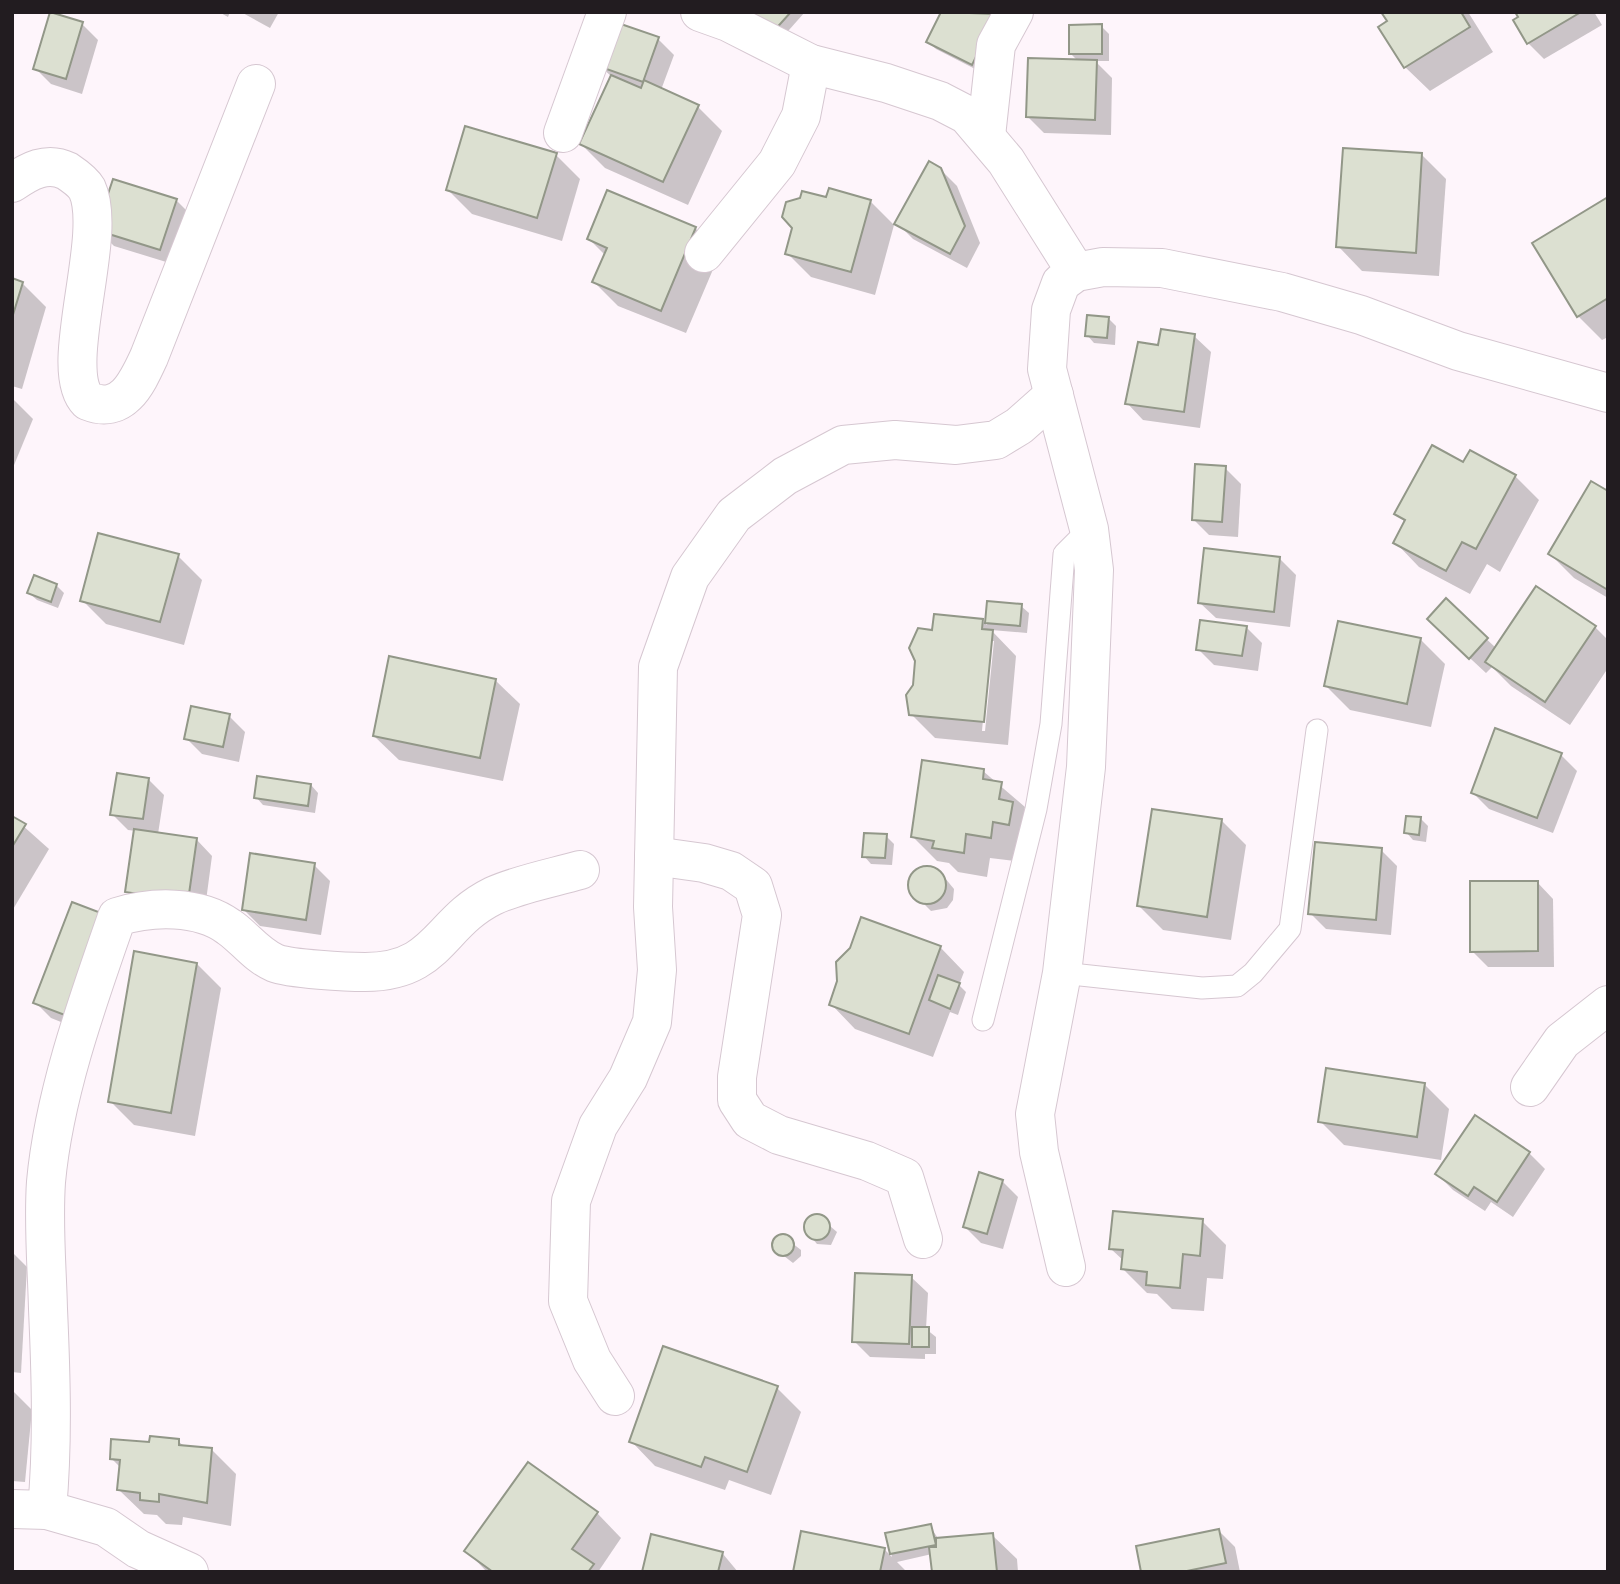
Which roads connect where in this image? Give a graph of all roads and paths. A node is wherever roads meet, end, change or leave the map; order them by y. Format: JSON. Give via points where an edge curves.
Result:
{"nodes":[{"id":1,"x":607,"y":12,"type":"edge"},
{"id":2,"x":700,"y":12,"type":"edge"},
{"id":3,"x":1013,"y":12,"type":"edge"},
{"id":4,"x":811,"y":64,"type":"junction"},
{"id":5,"x":256,"y":84,"type":"dead end"},
{"id":6,"x":563,"y":133,"type":"dead end"},
{"id":7,"x":986,"y":136,"type":"junction"},
{"id":8,"x":12,"y":183,"type":"edge"},
{"id":9,"x":704,"y":253,"type":"dead end"},
{"id":10,"x":1076,"y":272,"type":"junction"},
{"id":11,"x":1608,"y":393,"type":"edge"},
{"id":12,"x":1054,"y":395,"type":"junction"},
{"id":13,"x":1089,"y":529,"type":"junction"},
{"id":14,"x":1317,"y":730,"type":"dead end"},
{"id":15,"x":654,"y":856,"type":"junction"},
{"id":16,"x":580,"y":870,"type":"dead end"},
{"id":17,"x":1062,"y":973,"type":"junction"},
{"id":18,"x":1608,"y":1005,"type":"edge"},
{"id":19,"x":983,"y":1020,"type":"dead end"},
{"id":20,"x":1530,"y":1087,"type":"dead end"},
{"id":21,"x":923,"y":1239,"type":"dead end"},
{"id":22,"x":1066,"y":1267,"type":"dead end"},
{"id":23,"x":615,"y":1396,"type":"dead end"},
{"id":24,"x":30,"y":1510,"type":"edge"},
{"id":25,"x":189,"y":1572,"type":"edge"}],
"edges":[{"from":1,"to":6,"type":"street"},
{"from":2,"to":4,"type":"street"},
{"from":3,"to":7,"type":"street","via":[[996,45]]},
{"from":4,"to":7,"type":"street","via":[[940,101],[967,115]]},
{"from":4,"to":9,"type":"street","via":[[801,116],[777,163]]},
{"from":5,"to":8,"type":"street","via":[[149,357],[128,396],[117,402],[89,401],[80,386],[91,232],[87,188],[74,175],[48,167],[38,167]]},
{"from":7,"to":10,"type":"street"},
{"from":10,"to":11,"type":"street","via":[[1103,267],[1162,268],[1282,292],[1458,351]]},
{"from":10,"to":12,"type":"street","via":[[1061,283],[1051,310],[1047,369]]},
{"from":12,"to":13,"type":"street"},
{"from":12,"to":15,"type":"street","via":[[996,440],[956,445],[895,440],[844,445],[785,476],[734,515],[690,577],[658,667]]},
{"from":13,"to":17,"type":"street","via":[[1094,570],[1086,767]]},
{"from":13,"to":19,"type":"lane","via":[[1064,554],[1051,724]]},
{"from":14,"to":17,"type":"lane","via":[[1290,929],[1253,973],[1237,986],[1202,988]]},
{"from":15,"to":21,"type":"street","via":[[731,871],[753,886],[762,915],[737,1077],[737,1100],[750,1120],[779,1135],[904,1177]]},
{"from":15,"to":23,"type":"street","via":[[657,970],[652,1022],[628,1078],[598,1126],[571,1201],[568,1301],[592,1360]]},
{"from":16,"to":24,"type":"street","via":[[494,896],[464,915],[437,946],[406,968],[366,972],[277,964],[204,912],[141,909],[117,917],[54,1127],[46,1181],[52,1463]]},
{"from":17,"to":22,"type":"street","via":[[1035,1114],[1039,1152]]},
{"from":18,"to":20,"type":"street","via":[[1562,1041]]},
{"from":24,"to":25,"type":"street","via":[[106,1527],[138,1549]]}]}
